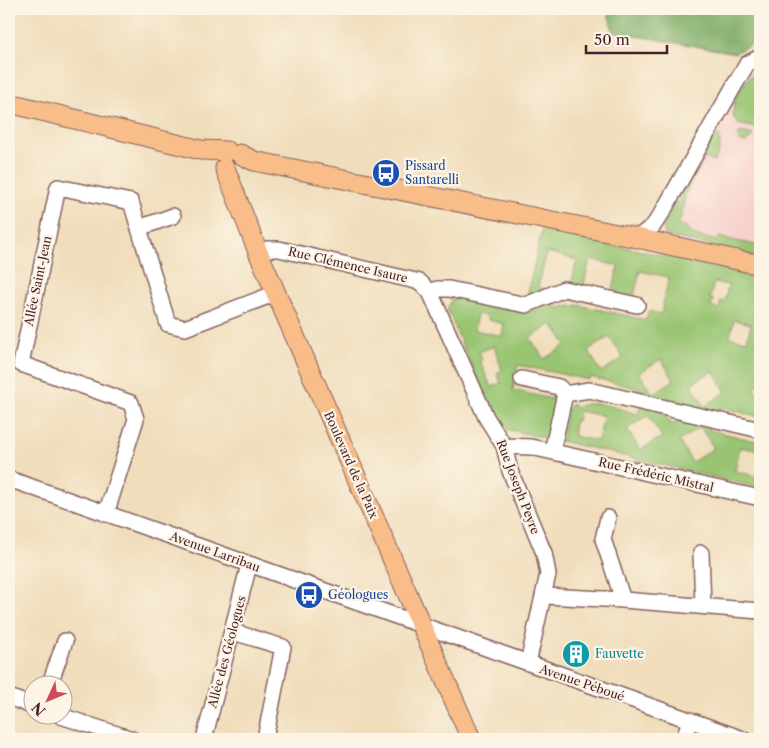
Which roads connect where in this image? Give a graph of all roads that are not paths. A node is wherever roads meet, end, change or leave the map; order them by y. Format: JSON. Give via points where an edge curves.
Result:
{"nodes":[{"id":1,"x":760,"y":57,"type":"edge"},
{"id":2,"x":9,"y":103,"type":"edge"},
{"id":3,"x":228,"y":159,"type":"junction"},
{"id":4,"x":173,"y":216,"type":"dead end"},
{"id":5,"x":139,"y":228,"type":"junction"},
{"id":6,"x":637,"y":238,"type":"junction"},
{"id":7,"x":258,"y":252,"type":"junction"},
{"id":8,"x":760,"y":265,"type":"edge"},
{"id":9,"x":430,"y":292,"type":"junction"},
{"id":10,"x":276,"y":293,"type":"junction"},
{"id":11,"x":637,"y":305,"type":"dead end"},
{"id":12,"x":522,"y":379,"type":"dead end"},
{"id":13,"x":565,"y":394,"type":"junction"},
{"id":14,"x":760,"y":430,"type":"edge"},
{"id":15,"x":504,"y":446,"type":"junction"},
{"id":16,"x":552,"y":451,"type":"junction"},
{"id":17,"x":9,"y":479,"type":"edge"},
{"id":18,"x":760,"y":498,"type":"edge"},
{"id":19,"x":106,"y":514,"type":"junction"},
{"id":20,"x":608,"y":518,"type":"dead end"},
{"id":21,"x":701,"y":553,"type":"dead end"},
{"id":22,"x":249,"y":565,"type":"junction"},
{"id":23,"x":544,"y":596,"type":"junction"},
{"id":24,"x":623,"y":600,"type":"junction"},
{"id":25,"x":703,"y":606,"type":"junction"},
{"id":26,"x":760,"y":611,"type":"edge"},
{"id":27,"x":422,"y":626,"type":"junction"},
{"id":28,"x":233,"y":632,"type":"junction"},
{"id":29,"x":65,"y":641,"type":"dead end"},
{"id":30,"x":528,"y":663,"type":"junction"},
{"id":31,"x":53,"y":676,"type":"edge"},
{"id":32,"x":9,"y":697,"type":"edge"},
{"id":33,"x":22,"y":702,"type":"edge"},
{"id":34,"x":72,"y":720,"type":"edge"},
{"id":35,"x":690,"y":720,"type":"junction"},
{"id":36,"x":132,"y":739,"type":"edge"},
{"id":37,"x":204,"y":739,"type":"edge"},
{"id":38,"x":265,"y":739,"type":"edge"},
{"id":39,"x":471,"y":739,"type":"edge"},
{"id":40,"x":684,"y":739,"type":"edge"},
{"id":41,"x":743,"y":739,"type":"edge"}],
"edges":[{"from":1,"to":6,"type":"street","via":[[747,64],[662,213],[653,226]]},
{"from":2,"to":3,"type":"main road"},
{"from":3,"to":6,"type":"main road"},
{"from":3,"to":7,"type":"main road","name":"Boulevard de la Paix","via":[[234,189]]},
{"from":4,"to":5,"type":"street"},
{"from":5,"to":10,"type":"street","name":"Allée Saint-Jean","via":[[168,324],[185,328]]},
{"from":5,"to":19,"type":"street","name":"Allée Saint-Jean","via":[[131,202],[58,187],[20,364],[131,403],[136,419]]},
{"from":6,"to":8,"type":"main road"},
{"from":7,"to":9,"type":"street","name":"Rue Clémence Isaure","via":[[279,249],[420,282]]},
{"from":7,"to":10,"type":"main road","name":"Boulevard de la Paix"},
{"from":9,"to":11,"type":"street","via":[[449,289],[526,305],[564,289]]},
{"from":9,"to":15,"type":"street","name":"Rue Joseph Peyre","via":[[486,417]]},
{"from":10,"to":27,"type":"main road","name":"Boulevard de la Paix"},
{"from":12,"to":13,"type":"street","via":[[559,387]]},
{"from":13,"to":14,"type":"street","via":[[589,390]]},
{"from":13,"to":16,"type":"street"},
{"from":15,"to":16,"type":"street","name":"Rue Frédéric Mistral"},
{"from":15,"to":23,"type":"street","name":"Rue Joseph Peyre","via":[[510,471],[544,553],[548,574]]},
{"from":16,"to":18,"type":"street","name":"Rue Frédéric Mistral"},
{"from":17,"to":19,"type":"street","name":"Avenue Larribau"},
{"from":19,"to":22,"type":"street","name":"Avenue Larribau"},
{"from":20,"to":24,"type":"street","via":[[603,539]]},
{"from":21,"to":25,"type":"street"},
{"from":22,"to":27,"type":"street","name":"Avenue Larribau"},
{"from":22,"to":28,"type":"street","name":"Allée des Géologues"},
{"from":23,"to":24,"type":"street"},
{"from":23,"to":30,"type":"street","name":"Rue Joseph Peyre"},
{"from":24,"to":25,"type":"street"},
{"from":25,"to":26,"type":"street"},
{"from":27,"to":30,"type":"street","name":"Avenue Péboué"},
{"from":27,"to":39,"type":"main road","name":"Boulevard de la Paix"},
{"from":28,"to":37,"type":"street","name":"Allée des Géologues"},
{"from":28,"to":38,"type":"street","via":[[284,647]]},
{"from":29,"to":31,"type":"street"},
{"from":30,"to":35,"type":"street","name":"Avenue Péboué"},
{"from":32,"to":33,"type":"street"},
{"from":34,"to":36,"type":"street"},
{"from":35,"to":40,"type":"street"},
{"from":35,"to":41,"type":"street","name":"Avenue Péboué"}]}
